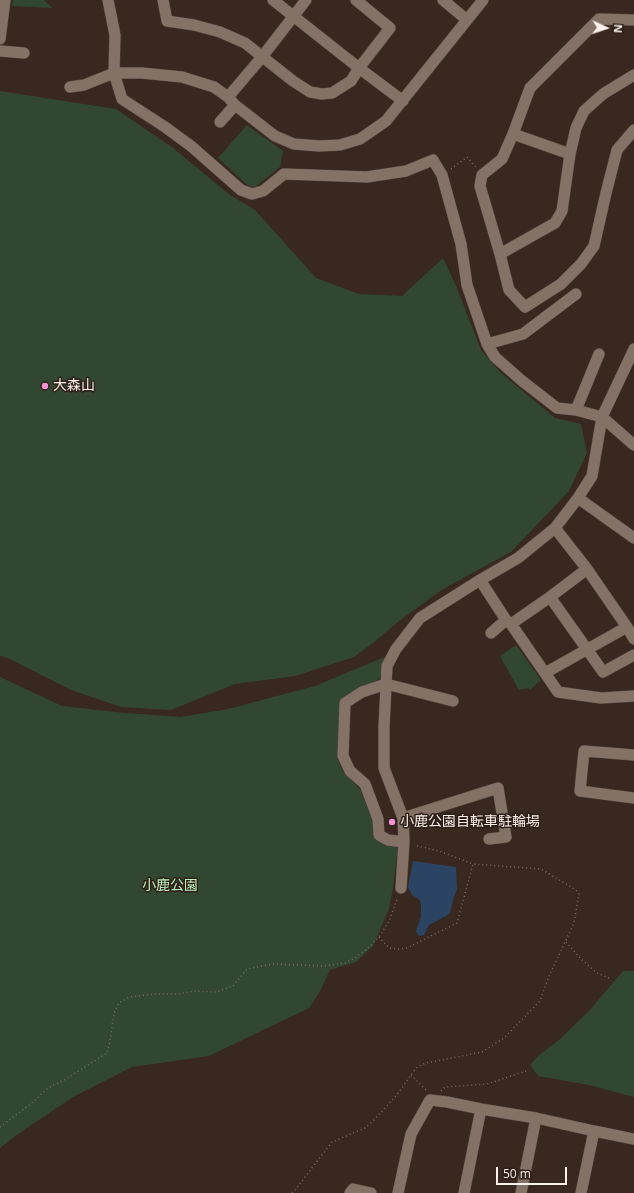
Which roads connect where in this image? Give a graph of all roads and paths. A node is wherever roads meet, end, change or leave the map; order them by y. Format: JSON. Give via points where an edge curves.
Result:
{"nodes":[{"id":1,"x":5,"y":0,"type":"edge"},
{"id":2,"x":108,"y":0,"type":"edge"},
{"id":3,"x":163,"y":0,"type":"edge"},
{"id":4,"x":273,"y":0,"type":"edge"},
{"id":5,"x":306,"y":0,"type":"edge"},
{"id":6,"x":356,"y":0,"type":"edge"},
{"id":7,"x":443,"y":0,"type":"edge"},
{"id":8,"x":483,"y":0,"type":"edge"},
{"id":9,"x":293,"y":15,"type":"junction"},
{"id":10,"x":467,"y":20,"type":"junction"},
{"id":11,"x":634,"y":20,"type":"edge"},
{"id":12,"x":0,"y":39,"type":"edge"},
{"id":13,"x":0,"y":51,"type":"edge"},
{"id":14,"x":24,"y":53,"type":"dead end"},
{"id":15,"x":262,"y":57,"type":"junction"},
{"id":16,"x":359,"y":68,"type":"junction"},
{"id":17,"x":114,"y":73,"type":"junction"},
{"id":18,"x":634,"y":74,"type":"edge"},
{"id":19,"x":70,"y":87,"type":"dead end"},
{"id":20,"x":232,"y":101,"type":"junction"},
{"id":21,"x":403,"y":101,"type":"junction"},
{"id":22,"x":220,"y":122,"type":"dead end"},
{"id":23,"x":634,"y":130,"type":"edge"},
{"id":24,"x":513,"y":134,"type":"junction"},
{"id":25,"x":570,"y":154,"type":"junction"},
{"id":26,"x":442,"y":175,"type":"junction"},
{"id":27,"x":482,"y":175,"type":"junction"},
{"id":28,"x":500,"y":254,"type":"junction"},
{"id":29,"x":576,"y":294,"type":"dead end"},
{"id":30,"x":487,"y":344,"type":"junction"},
{"id":31,"x":634,"y":349,"type":"edge"},
{"id":32,"x":599,"y":354,"type":"dead end"},
{"id":33,"x":576,"y":410,"type":"junction"},
{"id":34,"x":602,"y":417,"type":"junction"},
{"id":35,"x":634,"y":444,"type":"edge"},
{"id":36,"x":578,"y":498,"type":"junction"},
{"id":37,"x":555,"y":528,"type":"junction"},
{"id":38,"x":634,"y":538,"type":"edge"},
{"id":39,"x":587,"y":569,"type":"junction"},
{"id":40,"x":480,"y":580,"type":"junction"},
{"id":41,"x":550,"y":598,"type":"junction"},
{"id":42,"x":508,"y":622,"type":"junction"},
{"id":43,"x":627,"y":627,"type":"junction"},
{"id":44,"x":491,"y":633,"type":"dead end"},
{"id":45,"x":634,"y":639,"type":"edge"},
{"id":46,"x":587,"y":650,"type":"junction"},
{"id":47,"x":634,"y":655,"type":"edge"},
{"id":48,"x":546,"y":673,"type":"junction"},
{"id":49,"x":386,"y":684,"type":"junction"},
{"id":50,"x":634,"y":696,"type":"edge"},
{"id":51,"x":453,"y":701,"type":"dead end"},
{"id":52,"x":634,"y":755,"type":"edge"},
{"id":53,"x":634,"y":798,"type":"edge"},
{"id":54,"x":403,"y":818,"type":"junction"},
{"id":55,"x":489,"y":839,"type":"dead end"},
{"id":56,"x":404,"y":842,"type":"junction"},
{"id":57,"x":473,"y":864,"type":"junction"},
{"id":58,"x":401,"y":888,"type":"joint"},
{"id":59,"x":380,"y":937,"type":"junction"},
{"id":60,"x":566,"y":942,"type":"junction"},
{"id":61,"x":611,"y":979,"type":"dead end"},
{"id":62,"x":529,"y":1070,"type":"dead end"},
{"id":63,"x":411,"y":1075,"type":"junction"},
{"id":64,"x":430,"y":1100,"type":"junction"},
{"id":65,"x":480,"y":1109,"type":"junction"},
{"id":66,"x":536,"y":1118,"type":"junction"},
{"id":67,"x":0,"y":1127,"type":"edge"},
{"id":68,"x":594,"y":1131,"type":"junction"},
{"id":69,"x":634,"y":1139,"type":"edge"},
{"id":70,"x":292,"y":1193,"type":"edge"},
{"id":71,"x":350,"y":1193,"type":"edge"},
{"id":72,"x":371,"y":1193,"type":"edge"},
{"id":73,"x":398,"y":1193,"type":"edge"},
{"id":74,"x":464,"y":1193,"type":"edge"},
{"id":75,"x":521,"y":1193,"type":"edge"},
{"id":76,"x":581,"y":1193,"type":"edge"}],
"edges":[{"from":1,"to":12,"type":"street"},
{"from":2,"to":17,"type":"street","via":[[115,35]]},
{"from":3,"to":15,"type":"street","via":[[167,21],[220,32]]},
{"from":4,"to":9,"type":"street"},
{"from":5,"to":9,"type":"street"},
{"from":6,"to":16,"type":"street","via":[[390,28]]},
{"from":7,"to":10,"type":"street"},
{"from":8,"to":10,"type":"street"},
{"from":9,"to":15,"type":"street"},
{"from":9,"to":16,"type":"street"},
{"from":10,"to":21,"type":"street"},
{"from":11,"to":24,"type":"street","via":[[598,19],[530,88]]},
{"from":13,"to":14,"type":"street"},
{"from":15,"to":16,"type":"street","via":[[310,92],[322,94],[332,93],[351,81]]},
{"from":15,"to":20,"type":"street"},
{"from":16,"to":21,"type":"street"},
{"from":17,"to":19,"type":"street","via":[[84,85]]},
{"from":17,"to":20,"type":"street","via":[[182,77],[214,87]]},
{"from":17,"to":26,"type":"street","via":[[122,99],[191,146],[241,190],[252,194],[263,191],[284,174],[367,177],[406,171],[433,160]]},
{"from":18,"to":25,"type":"street","via":[[603,94],[584,111],[576,128]]},
{"from":20,"to":21,"type":"street","via":[[275,136],[294,144],[319,146],[340,145],[360,139],[386,121]]},
{"from":20,"to":22,"type":"street"},
{"from":23,"to":28,"type":"street","via":[[617,150],[594,246],[561,284],[525,307],[509,290]]},
{"from":24,"to":25,"type":"street"},
{"from":24,"to":27,"type":"street","via":[[502,159]]},
{"from":25,"to":28,"type":"street","via":[[562,211],[556,222]]},
{"from":26,"to":27,"type":"path","via":[[467,157]]},
{"from":26,"to":30,"type":"street","via":[[461,244],[467,285]]},
{"from":27,"to":28,"type":"street","via":[[480,186]]},
{"from":29,"to":30,"type":"street","via":[[523,334]]},
{"from":30,"to":33,"type":"street","via":[[495,357],[556,408]]},
{"from":31,"to":34,"type":"street"},
{"from":32,"to":33,"type":"street"},
{"from":33,"to":34,"type":"street"},
{"from":34,"to":35,"type":"street"},
{"from":34,"to":36,"type":"street","via":[[592,476]]},
{"from":36,"to":37,"type":"street"},
{"from":36,"to":38,"type":"street"},
{"from":37,"to":39,"type":"street"},
{"from":37,"to":40,"type":"street","via":[[518,558]]},
{"from":39,"to":41,"type":"street"},
{"from":39,"to":43,"type":"street"},
{"from":40,"to":42,"type":"street"},
{"from":40,"to":49,"type":"street","via":[[420,618],[396,649],[387,666]]},
{"from":41,"to":42,"type":"street"},
{"from":41,"to":46,"type":"street"},
{"from":42,"to":44,"type":"street"},
{"from":42,"to":48,"type":"street"},
{"from":43,"to":45,"type":"street"},
{"from":43,"to":46,"type":"street"},
{"from":46,"to":47,"type":"street","via":[[603,672]]},
{"from":46,"to":48,"type":"street"},
{"from":48,"to":50,"type":"street","via":[[558,692],[601,698]]},
{"from":49,"to":51,"type":"street"},
{"from":49,"to":54,"type":"street","via":[[384,768]]},
{"from":49,"to":56,"type":"street","via":[[362,692],[345,703],[343,756],[350,771],[365,784],[378,819],[379,835],[388,840]]},
{"from":52,"to":53,"type":"street","via":[[584,751],[580,791]]},
{"from":54,"to":55,"type":"street","via":[[498,788],[506,837]]},
{"from":54,"to":56,"type":"street"},
{"from":56,"to":57,"type":"path","via":[[439,851]]},
{"from":56,"to":58,"type":"street"},
{"from":57,"to":59,"type":"path","via":[[457,923],[407,948],[389,948]]},
{"from":57,"to":60,"type":"path","via":[[541,869],[576,890],[579,894],[574,923]]},
{"from":58,"to":59,"type":"path"},
{"from":59,"to":67,"type":"path","via":[[345,963],[323,966],[273,964],[247,969],[233,986],[216,992],[194,991],[129,997],[119,1003],[114,1013],[107,1053],[48,1088]]},
{"from":60,"to":61,"type":"path","via":[[597,973]]},
{"from":60,"to":63,"type":"path","via":[[540,1001],[504,1038],[482,1052],[426,1063],[416,1067]]},
{"from":62,"to":64,"type":"path","via":[[487,1084],[445,1087]]},
{"from":63,"to":64,"type":"path","via":[[428,1093]]},
{"from":63,"to":70,"type":"path","via":[[396,1096],[365,1128],[332,1142]]},
{"from":64,"to":65,"type":"street"},
{"from":64,"to":73,"type":"street","via":[[411,1134]]},
{"from":65,"to":66,"type":"street"},
{"from":65,"to":74,"type":"street"},
{"from":66,"to":68,"type":"street"},
{"from":66,"to":75,"type":"street"},
{"from":68,"to":69,"type":"street"},
{"from":68,"to":76,"type":"street"},
{"from":71,"to":72,"type":"street","via":[[353,1189]]}]}
